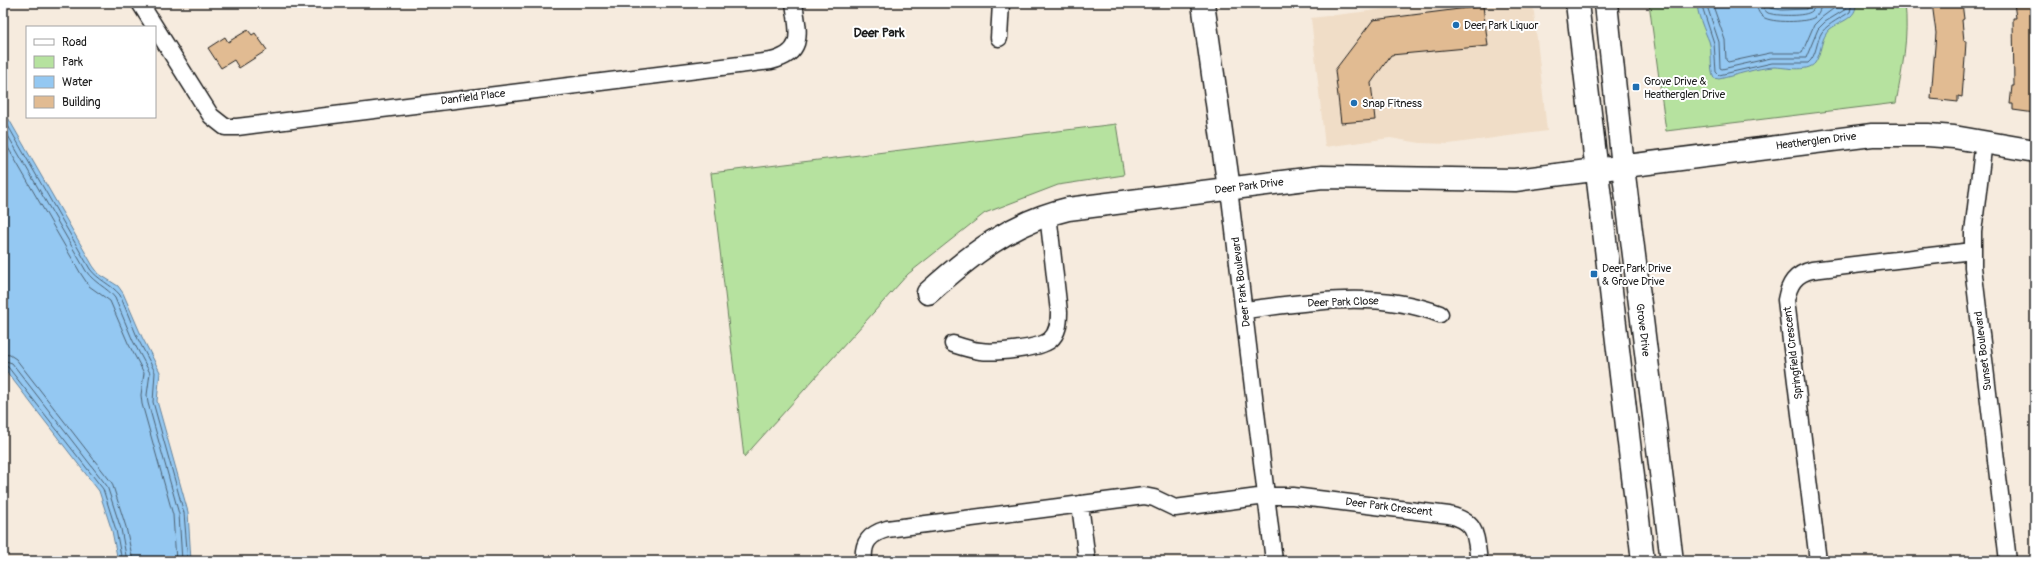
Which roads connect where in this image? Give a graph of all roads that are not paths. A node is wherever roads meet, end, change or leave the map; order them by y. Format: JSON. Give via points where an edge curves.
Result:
{"nodes":[{"id":1,"x":140,"y":3,"type":"edge"},
{"id":2,"x":794,"y":3,"type":"edge"},
{"id":3,"x":1000,"y":3,"type":"edge"},
{"id":4,"x":1203,"y":3,"type":"edge"},
{"id":5,"x":1577,"y":3,"type":"edge"},
{"id":6,"x":1606,"y":3,"type":"edge"},
{"id":7,"x":154,"y":26,"type":"edge"},
{"id":8,"x":156,"y":29,"type":"edge"},
{"id":9,"x":999,"y":38,"type":"dead end"},
{"id":10,"x":1984,"y":141,"type":"junction"},
{"id":11,"x":2035,"y":151,"type":"edge"},
{"id":12,"x":1623,"y":167,"type":"junction"},
{"id":13,"x":1596,"y":171,"type":"junction"},
{"id":14,"x":1229,"y":189,"type":"junction"},
{"id":15,"x":1048,"y":214,"type":"junction"},
{"id":16,"x":1972,"y":251,"type":"junction"},
{"id":17,"x":928,"y":293,"type":"dead end"},
{"id":18,"x":1244,"y":310,"type":"junction"},
{"id":19,"x":1440,"y":314,"type":"dead end"},
{"id":20,"x":953,"y":344,"type":"dead end"},
{"id":21,"x":1266,"y":496,"type":"junction"},
{"id":22,"x":1080,"y":504,"type":"junction"},
{"id":23,"x":864,"y":561,"type":"edge"},
{"id":24,"x":1087,"y":561,"type":"edge"},
{"id":25,"x":1274,"y":561,"type":"edge"},
{"id":26,"x":1479,"y":561,"type":"edge"},
{"id":27,"x":1642,"y":561,"type":"edge"},
{"id":28,"x":1672,"y":561,"type":"edge"},
{"id":29,"x":1818,"y":561,"type":"edge"},
{"id":30,"x":2008,"y":561,"type":"edge"}],
"edges":[{"from":1,"to":7,"type":"street","name":"Danfield Place"},
{"from":2,"to":8,"type":"street","name":"Danfield Place","via":[[797,25],[795,46],[792,52],[771,60],[237,127],[225,127],[211,116]]},
{"from":3,"to":9,"type":"street"},
{"from":4,"to":14,"type":"street","name":"Deer Park Boulevard"},
{"from":5,"to":13,"type":"street"},
{"from":6,"to":12,"type":"street","name":"Grove Drive"},
{"from":10,"to":11,"type":"street","name":"Heatherglen Drive"},
{"from":10,"to":12,"type":"street","name":"Heatherglen Drive","via":[[1928,135],[1872,135]]},
{"from":10,"to":16,"type":"street","name":"Sunset Boulevard"},
{"from":12,"to":13,"type":"street","name":"Heatherglen Drive"},
{"from":12,"to":28,"type":"street","name":"Grove Drive"},
{"from":13,"to":14,"type":"street","name":"Deer Park Drive","via":[[1515,180],[1322,177]]},
{"from":13,"to":27,"type":"street"},
{"from":14,"to":15,"type":"street","name":"Deer Park Drive","via":[[1068,209]]},
{"from":14,"to":18,"type":"street","name":"Deer Park Boulevard"},
{"from":15,"to":17,"type":"street","name":"Deer Park Drive","via":[[1019,225],[988,243]]},
{"from":15,"to":20,"type":"street","via":[[1059,312],[1059,326],[1055,334],[1050,340],[1037,346],[990,351]]},
{"from":16,"to":29,"type":"street","name":"Springfield Crescent","via":[[1812,270],[1792,280],[1786,300]]},
{"from":16,"to":30,"type":"street","name":"Sunset Boulevard"},
{"from":18,"to":19,"type":"street","name":"Deer Park Close","via":[[1325,301],[1370,300],[1404,303]]},
{"from":18,"to":21,"type":"street","name":"Deer Park Boulevard"},
{"from":21,"to":22,"type":"street","name":"Deer Park Crescent","via":[[1175,508],[1144,496]]},
{"from":21,"to":25,"type":"street","name":"Deer Park Boulevard"},
{"from":21,"to":26,"type":"street","name":"Deer Park Crescent","via":[[1305,496],[1461,518],[1469,522],[1474,531]]},
{"from":22,"to":23,"type":"street","name":"Deer Park Crescent","via":[[877,532],[868,538],[864,546]]},
{"from":22,"to":24,"type":"street"}]}
